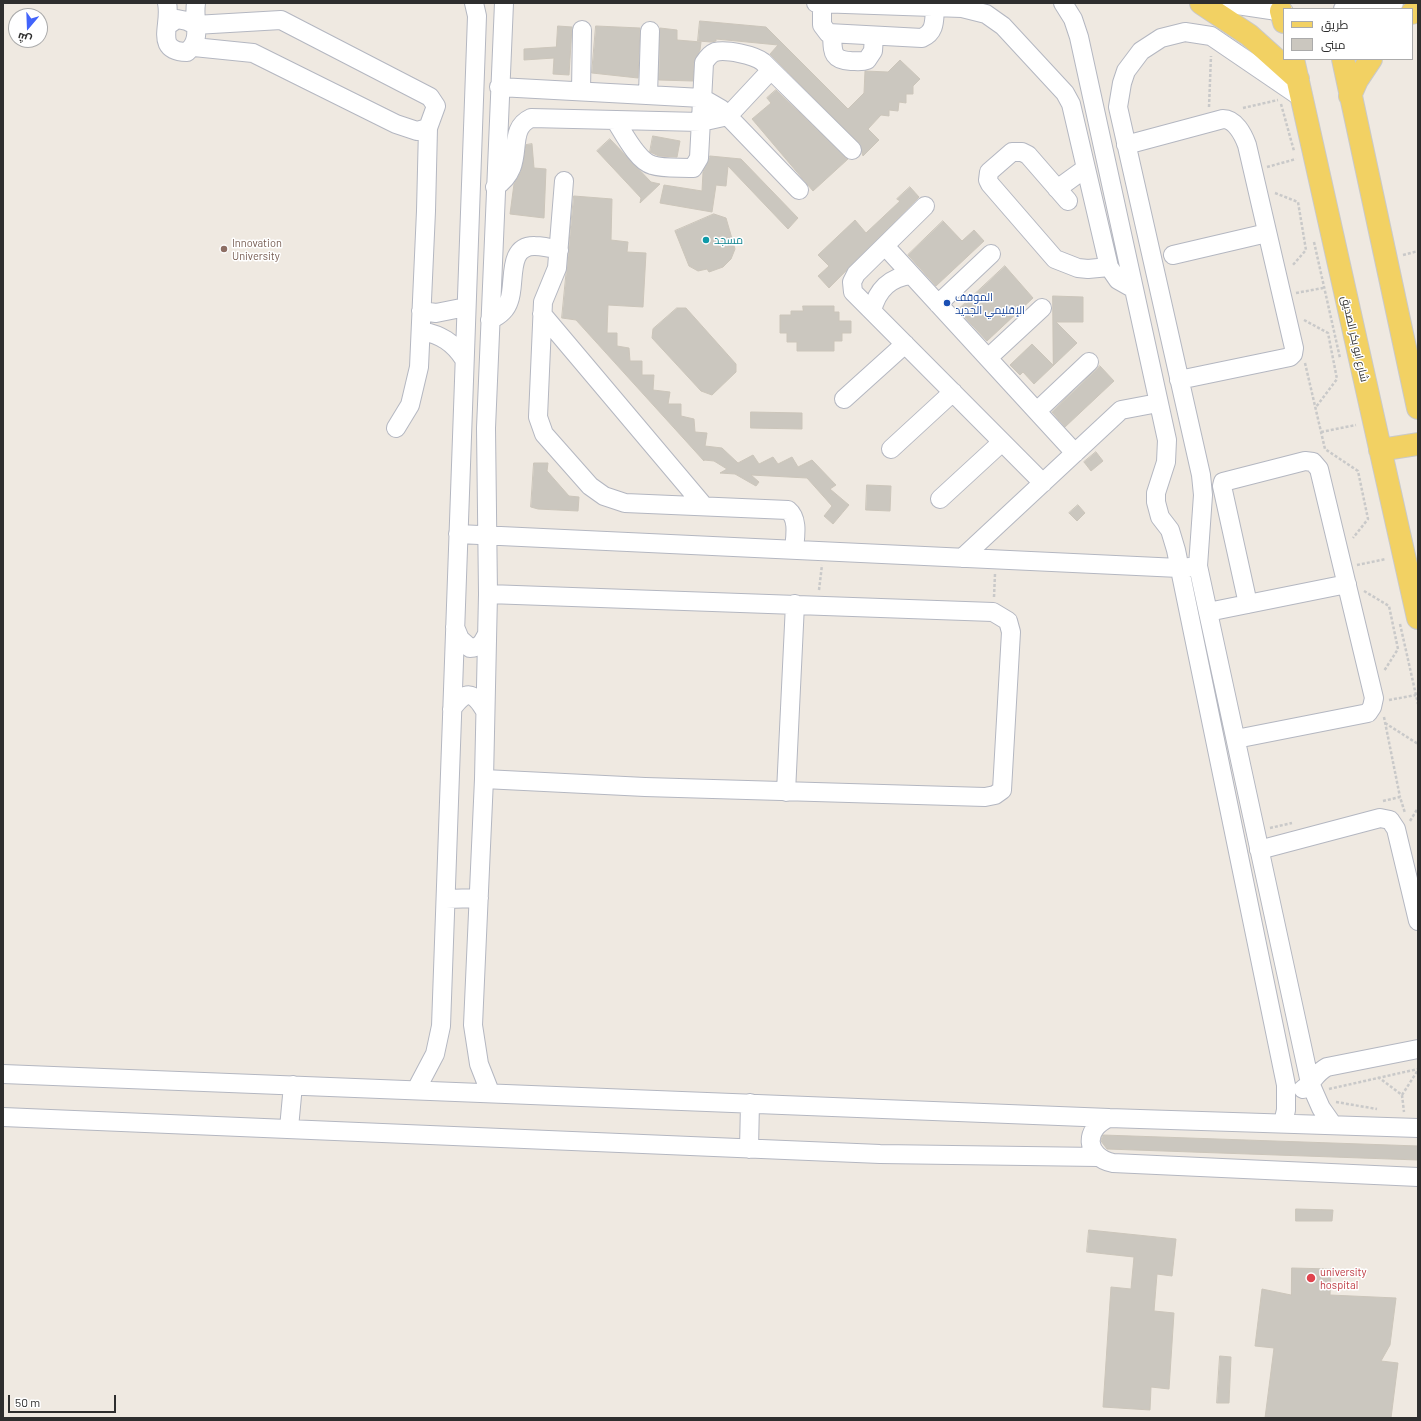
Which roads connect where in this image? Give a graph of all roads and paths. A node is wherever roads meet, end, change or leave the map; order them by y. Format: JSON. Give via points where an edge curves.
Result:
{"nodes":[{"id":1,"x":167,"y":3,"type":"edge"},
{"id":2,"x":196,"y":3,"type":"edge"},
{"id":3,"x":474,"y":3,"type":"edge"},
{"id":4,"x":504,"y":3,"type":"edge"},
{"id":5,"x":816,"y":3,"type":"edge"},
{"id":6,"x":822,"y":3,"type":"edge"},
{"id":7,"x":1063,"y":3,"type":"edge"},
{"id":8,"x":1201,"y":3,"type":"edge"},
{"id":9,"x":1224,"y":3,"type":"edge"},
{"id":10,"x":1394,"y":3,"type":"edge"},
{"id":11,"x":935,"y":7,"type":"junction"},
{"id":12,"x":1352,"y":8,"type":"edge"},
{"id":13,"x":1283,"y":15,"type":"edge"},
{"id":14,"x":195,"y":25,"type":"junction"},
{"id":15,"x":167,"y":26,"type":"junction"},
{"id":16,"x":582,"y":30,"type":"dead end"},
{"id":17,"x":650,"y":31,"type":"dead end"},
{"id":18,"x":832,"y":34,"type":"junction"},
{"id":19,"x":874,"y":36,"type":"junction"},
{"id":20,"x":194,"y":47,"type":"junction"},
{"id":21,"x":1211,"y":50,"type":"dead end"},
{"id":22,"x":1343,"y":60,"type":"edge"},
{"id":23,"x":1370,"y":60,"type":"edge"},
{"id":24,"x":771,"y":70,"type":"junction"},
{"id":25,"x":1298,"y":79,"type":"edge"},
{"id":26,"x":499,"y":87,"type":"junction"},
{"id":27,"x":581,"y":91,"type":"junction"},
{"id":28,"x":648,"y":95,"type":"junction"},
{"id":29,"x":1278,"y":96,"type":"dead end"},
{"id":30,"x":1350,"y":96,"type":"junction"},
{"id":31,"x":702,"y":98,"type":"junction"},
{"id":32,"x":1280,"y":100,"type":"junction"},
{"id":33,"x":1208,"y":108,"type":"dead end"},
{"id":34,"x":1243,"y":108,"type":"dead end"},
{"id":35,"x":728,"y":116,"type":"junction"},
{"id":36,"x":615,"y":120,"type":"junction"},
{"id":37,"x":701,"y":122,"type":"junction"},
{"id":38,"x":428,"y":128,"type":"junction"},
{"id":39,"x":1126,"y":145,"type":"junction"},
{"id":40,"x":852,"y":150,"type":"dead end"},
{"id":41,"x":1296,"y":159,"type":"junction"},
{"id":42,"x":1297,"y":166,"type":"dead end"},
{"id":43,"x":1086,"y":168,"type":"junction"},
{"id":44,"x":1266,"y":168,"type":"dead end"},
{"id":45,"x":564,"y":181,"type":"dead end"},
{"id":46,"x":495,"y":187,"type":"junction"},
{"id":47,"x":799,"y":190,"type":"dead end"},
{"id":48,"x":1271,"y":192,"type":"dead end"},
{"id":49,"x":925,"y":206,"type":"dead end"},
{"id":50,"x":1267,"y":233,"type":"junction"},
{"id":51,"x":1312,"y":234,"type":"dead end"},
{"id":52,"x":885,"y":246,"type":"junction"},
{"id":53,"x":559,"y":250,"type":"junction"},
{"id":54,"x":991,"y":254,"type":"dead end"},
{"id":55,"x":1173,"y":255,"type":"dead end"},
{"id":56,"x":1109,"y":267,"type":"junction"},
{"id":57,"x":1289,"y":269,"type":"dead end"},
{"id":58,"x":911,"y":275,"type":"junction"},
{"id":59,"x":1323,"y":288,"type":"junction"},
{"id":60,"x":1134,"y":289,"type":"junction"},
{"id":61,"x":1290,"y":295,"type":"dead end"},
{"id":62,"x":938,"y":304,"type":"junction"},
{"id":63,"x":466,"y":307,"type":"junction"},
{"id":64,"x":1042,"y":308,"type":"dead end"},
{"id":65,"x":421,"y":311,"type":"junction"},
{"id":66,"x":872,"y":311,"type":"junction"},
{"id":67,"x":542,"y":314,"type":"junction"},
{"id":68,"x":1301,"y":319,"type":"dead end"},
{"id":69,"x":490,"y":320,"type":"junction"},
{"id":70,"x":422,"y":331,"type":"junction"},
{"id":71,"x":905,"y":344,"type":"junction"},
{"id":72,"x":988,"y":358,"type":"junction"},
{"id":73,"x":464,"y":360,"type":"junction"},
{"id":74,"x":1089,"y":362,"type":"dead end"},
{"id":75,"x":1341,"y":364,"type":"dead end"},
{"id":76,"x":1179,"y":380,"type":"junction"},
{"id":77,"x":953,"y":392,"type":"junction"},
{"id":78,"x":844,"y":399,"type":"dead end"},
{"id":79,"x":1158,"y":402,"type":"junction"},
{"id":80,"x":1315,"y":407,"type":"dead end"},
{"id":81,"x":1418,"y":408,"type":"edge"},
{"id":82,"x":1037,"y":412,"type":"junction"},
{"id":83,"x":1354,"y":417,"type":"dead end"},
{"id":84,"x":1356,"y":425,"type":"junction"},
{"id":85,"x":396,"y":428,"type":"dead end"},
{"id":86,"x":1321,"y":432,"type":"dead end"},
{"id":87,"x":1357,"y":432,"type":"dead end"},
{"id":88,"x":1002,"y":442,"type":"junction"},
{"id":89,"x":1418,"y":444,"type":"edge"},
{"id":90,"x":891,"y":449,"type":"dead end"},
{"id":91,"x":1325,"y":449,"type":"dead end"},
{"id":92,"x":1380,"y":450,"type":"junction"},
{"id":93,"x":1075,"y":453,"type":"junction"},
{"id":94,"x":1043,"y":483,"type":"junction"},
{"id":95,"x":940,"y":499,"type":"dead end"},
{"id":96,"x":704,"y":506,"type":"junction"},
{"id":97,"x":458,"y":534,"type":"junction"},
{"id":98,"x":487,"y":535,"type":"junction"},
{"id":99,"x":1351,"y":540,"type":"dead end"},
{"id":100,"x":794,"y":550,"type":"junction"},
{"id":101,"x":823,"y":551,"type":"junction"},
{"id":102,"x":1384,"y":551,"type":"dead end"},
{"id":103,"x":962,"y":558,"type":"junction"},
{"id":104,"x":996,"y":559,"type":"junction"},
{"id":105,"x":1386,"y":559,"type":"junction"},
{"id":106,"x":1198,"y":566,"type":"junction"},
{"id":107,"x":1352,"y":566,"type":"dead end"},
{"id":108,"x":1387,"y":566,"type":"dead end"},
{"id":109,"x":1179,"y":568,"type":"junction"},
{"id":110,"x":1355,"y":587,"type":"junction"},
{"id":111,"x":488,"y":594,"type":"junction"},
{"id":112,"x":795,"y":604,"type":"junction"},
{"id":113,"x":1248,"y":604,"type":"junction"},
{"id":114,"x":818,"y":605,"type":"junction"},
{"id":115,"x":993,"y":612,"type":"junction"},
{"id":116,"x":1208,"y":612,"type":"junction"},
{"id":117,"x":1408,"y":619,"type":"edge"},
{"id":118,"x":455,"y":627,"type":"junction"},
{"id":119,"x":487,"y":634,"type":"junction"},
{"id":120,"x":1381,"y":675,"type":"dead end"},
{"id":121,"x":1416,"y":695,"type":"junction"},
{"id":122,"x":1388,"y":700,"type":"dead end"},
{"id":123,"x":1418,"y":704,"type":"edge"},
{"id":124,"x":452,"y":709,"type":"junction"},
{"id":125,"x":486,"y":711,"type":"junction"},
{"id":126,"x":1385,"y":723,"type":"dead end"},
{"id":127,"x":1236,"y":739,"type":"junction"},
{"id":128,"x":1418,"y":744,"type":"edge"},
{"id":129,"x":484,"y":779,"type":"junction"},
{"id":130,"x":786,"y":792,"type":"junction"},
{"id":131,"x":1418,"y":808,"type":"edge"},
{"id":132,"x":1408,"y":825,"type":"dead end"},
{"id":133,"x":1260,"y":850,"type":"junction"},
{"id":134,"x":479,"y":898,"type":"junction"},
{"id":135,"x":446,"y":899,"type":"junction"},
{"id":136,"x":1418,"y":921,"type":"edge"},
{"id":137,"x":1418,"y":1049,"type":"edge"},
{"id":138,"x":1418,"y":1070,"type":"edge"},
{"id":139,"x":3,"y":1074,"type":"edge"},
{"id":140,"x":1378,"y":1077,"type":"junction"},
{"id":141,"x":293,"y":1084,"type":"junction"},
{"id":142,"x":1310,"y":1084,"type":"junction"},
{"id":143,"x":1286,"y":1085,"type":"junction"},
{"id":144,"x":416,"y":1090,"type":"junction"},
{"id":145,"x":490,"y":1092,"type":"junction"},
{"id":146,"x":1329,"y":1094,"type":"dead end"},
{"id":147,"x":1402,"y":1095,"type":"junction"},
{"id":148,"x":1333,"y":1098,"type":"dead end"},
{"id":149,"x":750,"y":1103,"type":"junction"},
{"id":150,"x":1382,"y":1110,"type":"dead end"},
{"id":151,"x":1397,"y":1112,"type":"dead end"},
{"id":152,"x":1404,"y":1112,"type":"junction"},
{"id":153,"x":3,"y":1117,"type":"edge"},
{"id":154,"x":1109,"y":1118,"type":"junction"},
{"id":155,"x":1415,"y":1121,"type":"edge"},
{"id":156,"x":1283,"y":1122,"type":"junction"},
{"id":157,"x":1333,"y":1124,"type":"junction"},
{"id":158,"x":289,"y":1128,"type":"junction"},
{"id":159,"x":749,"y":1149,"type":"junction"},
{"id":160,"x":1098,"y":1157,"type":"junction"},
{"id":161,"x":1418,"y":1177,"type":"edge"}],
"edges":[{"from":1,"to":15,"type":"street"},
{"from":2,"to":14,"type":"street"},
{"from":3,"to":63,"type":"street","via":[[477,16]]},
{"from":4,"to":26,"type":"street"},
{"from":5,"to":6,"type":"street"},
{"from":6,"to":11,"type":"street"},
{"from":6,"to":18,"type":"street","via":[[822,25]]},
{"from":7,"to":60,"type":"street","via":[[1073,19],[1078,37]]},
{"from":8,"to":25,"type":"main road","via":[[1249,34]]},
{"from":9,"to":13,"type":"street"},
{"from":10,"to":12,"type":"street"},
{"from":11,"to":19,"type":"street","via":[[933,28],[926,37]]},
{"from":11,"to":43,"type":"street","via":[[974,10],[986,14],[1003,26],[1068,97]]},
{"from":14,"to":15,"type":"street","via":[[177,19]]},
{"from":14,"to":20,"type":"street","via":[[197,37]]},
{"from":14,"to":38,"type":"street","via":[[281,20],[430,97],[436,106]]},
{"from":15,"to":20,"type":"street","via":[[168,45],[175,52],[187,52]]},
{"from":16,"to":27,"type":"street"},
{"from":17,"to":28,"type":"street"},
{"from":18,"to":19,"type":"street"},
{"from":18,"to":19,"type":"street","via":[[833,51],[842,61],[867,60],[873,51]]},
{"from":20,"to":38,"type":"street","via":[[253,53],[396,124],[417,131]]},
{"from":21,"to":33,"type":"path"},
{"from":22,"to":30,"type":"main road"},
{"from":23,"to":30,"type":"main road"},
{"from":24,"to":31,"type":"street","via":[[753,56],[713,53],[704,63]]},
{"from":24,"to":35,"type":"street"},
{"from":24,"to":40,"type":"street"},
{"from":25,"to":39,"type":"street","via":[[1211,36],[1194,32],[1173,34],[1141,51],[1126,71],[1118,107]]},
{"from":25,"to":92,"type":"main road","name":"شارع ابو بكر الصديق"},
{"from":26,"to":27,"type":"street"},
{"from":26,"to":46,"type":"street"},
{"from":27,"to":28,"type":"street"},
{"from":28,"to":31,"type":"street"},
{"from":29,"to":32,"type":"path"},
{"from":30,"to":81,"type":"main road"},
{"from":31,"to":35,"type":"street","via":[[712,102]]},
{"from":31,"to":37,"type":"street"},
{"from":32,"to":34,"type":"path"},
{"from":32,"to":41,"type":"path"},
{"from":35,"to":37,"type":"street"},
{"from":35,"to":47,"type":"street"},
{"from":36,"to":37,"type":"street"},
{"from":36,"to":37,"type":"street","via":[[642,160],[651,165],[693,168],[698,162]]},
{"from":36,"to":46,"type":"street","via":[[537,117],[526,121],[518,130],[515,160],[511,171],[507,178]]},
{"from":38,"to":65,"type":"street"},
{"from":39,"to":50,"type":"street","via":[[1223,120],[1230,121],[1243,134],[1247,145]]},
{"from":39,"to":76,"type":"street"},
{"from":41,"to":42,"type":"path"},
{"from":41,"to":44,"type":"path"},
{"from":43,"to":56,"type":"street"},
{"from":43,"to":56,"type":"street","via":[[1062,195],[1028,155],[1022,152],[1012,152],[991,169],[988,176],[990,184],[1055,259],[1078,268]]},
{"from":45,"to":53,"type":"street"},
{"from":46,"to":69,"type":"street"},
{"from":48,"to":57,"type":"path","via":[[1298,202],[1306,250]]},
{"from":49,"to":52,"type":"street"},
{"from":50,"to":55,"type":"street"},
{"from":50,"to":76,"type":"street","via":[[1294,348],[1293,354],[1290,358]]},
{"from":51,"to":59,"type":"path"},
{"from":52,"to":58,"type":"street"},
{"from":52,"to":66,"type":"street","via":[[856,274],[852,282],[853,292]]},
{"from":53,"to":67,"type":"street","via":[[557,268],[543,299]]},
{"from":53,"to":69,"type":"street","via":[[536,246],[524,248],[520,252],[514,262],[510,301],[502,313]]},
{"from":54,"to":62,"type":"street"},
{"from":56,"to":60,"type":"street","via":[[1118,280]]},
{"from":58,"to":62,"type":"street"},
{"from":58,"to":66,"type":"street","via":[[895,279],[882,288]]},
{"from":59,"to":61,"type":"path"},
{"from":59,"to":75,"type":"path"},
{"from":60,"to":79,"type":"street"},
{"from":62,"to":72,"type":"street"},
{"from":63,"to":65,"type":"street","via":[[436,313]]},
{"from":63,"to":73,"type":"street"},
{"from":64,"to":72,"type":"street"},
{"from":65,"to":70,"type":"street"},
{"from":66,"to":71,"type":"street"},
{"from":67,"to":96,"type":"street"},
{"from":67,"to":96,"type":"street","via":[[538,417],[544,434],[590,486],[610,500],[625,503]]},
{"from":68,"to":80,"type":"path","via":[[1328,333],[1337,380]]},
{"from":69,"to":98,"type":"street","via":[[486,428]]},
{"from":70,"to":73,"type":"street","via":[[448,340]]},
{"from":70,"to":85,"type":"street","via":[[419,367],[410,405]]},
{"from":71,"to":77,"type":"street"},
{"from":71,"to":78,"type":"street"},
{"from":72,"to":82,"type":"street"},
{"from":73,"to":97,"type":"street"},
{"from":74,"to":82,"type":"street"},
{"from":76,"to":106,"type":"street","via":[[1202,485]]},
{"from":77,"to":88,"type":"street"},
{"from":77,"to":90,"type":"street"},
{"from":79,"to":93,"type":"street","via":[[1121,410]]},
{"from":79,"to":109,"type":"street","via":[[1167,451],[1156,502],[1160,517],[1170,530]]},
{"from":82,"to":93,"type":"street"},
{"from":83,"to":84,"type":"path"},
{"from":84,"to":86,"type":"path"},
{"from":84,"to":87,"type":"path"},
{"from":88,"to":94,"type":"street"},
{"from":88,"to":95,"type":"street"},
{"from":89,"to":92,"type":"main road"},
{"from":91,"to":99,"type":"path","via":[[1358,471],[1368,519]]},
{"from":92,"to":117,"type":"main road","name":"شارع ابو بكر الصديق"},
{"from":93,"to":94,"type":"street"},
{"from":94,"to":103,"type":"street"},
{"from":96,"to":100,"type":"street","via":[[788,510],[794,518]]},
{"from":97,"to":98,"type":"street"},
{"from":97,"to":118,"type":"street"},
{"from":98,"to":100,"type":"street"},
{"from":98,"to":111,"type":"street"},
{"from":100,"to":101,"type":"street"},
{"from":101,"to":103,"type":"street"},
{"from":101,"to":114,"type":"path"},
{"from":102,"to":105,"type":"path"},
{"from":103,"to":104,"type":"street"},
{"from":104,"to":109,"type":"street"},
{"from":104,"to":115,"type":"path"},
{"from":105,"to":107,"type":"path"},
{"from":105,"to":108,"type":"path"},
{"from":106,"to":109,"type":"street"},
{"from":106,"to":116,"type":"street"},
{"from":109,"to":143,"type":"street"},
{"from":110,"to":113,"type":"street"},
{"from":110,"to":113,"type":"street","via":[[1319,469],[1313,462],[1305,461],[1223,482]]},
{"from":110,"to":120,"type":"path","via":[[1389,606],[1398,649]]},
{"from":110,"to":127,"type":"street","via":[[1374,698],[1368,713]]},
{"from":111,"to":112,"type":"street"},
{"from":111,"to":119,"type":"street"},
{"from":112,"to":114,"type":"street"},
{"from":112,"to":130,"type":"street"},
{"from":113,"to":116,"type":"street"},
{"from":114,"to":115,"type":"street"},
{"from":115,"to":130,"type":"street","via":[[1008,621],[1011,632],[1002,790],[995,796],[985,797]]},
{"from":116,"to":127,"type":"street"},
{"from":117,"to":121,"type":"path"},
{"from":118,"to":119,"type":"street","via":[[460,639],[470,648],[482,644]]},
{"from":118,"to":124,"type":"street"},
{"from":119,"to":125,"type":"street"},
{"from":121,"to":122,"type":"path"},
{"from":121,"to":123,"type":"path"},
{"from":124,"to":125,"type":"street","via":[[459,700],[470,695],[475,697]]},
{"from":124,"to":135,"type":"street"},
{"from":125,"to":129,"type":"street"},
{"from":126,"to":128,"type":"path"},
{"from":127,"to":133,"type":"street"},
{"from":129,"to":130,"type":"street","via":[[645,788]]},
{"from":129,"to":134,"type":"street"},
{"from":131,"to":132,"type":"path"},
{"from":133,"to":136,"type":"street","via":[[1380,818],[1390,820],[1396,829]]},
{"from":133,"to":142,"type":"street"},
{"from":134,"to":135,"type":"street"},
{"from":134,"to":145,"type":"street","via":[[474,1037],[479,1064]]},
{"from":135,"to":144,"type":"street","via":[[441,1026],[434,1054]]},
{"from":137,"to":142,"type":"street","via":[[1328,1068],[1315,1075]]},
{"from":138,"to":140,"type":"path"},
{"from":138,"to":147,"type":"path"},
{"from":139,"to":141,"type":"street"},
{"from":140,"to":146,"type":"path","via":[[1325,1090]]},
{"from":140,"to":147,"type":"path"},
{"from":141,"to":144,"type":"street"},
{"from":141,"to":158,"type":"street"},
{"from":142,"to":143,"type":"street","via":[[1297,1090]]},
{"from":142,"to":157,"type":"street","via":[[1318,1103]]},
{"from":143,"to":156,"type":"street","via":[[1286,1110]]},
{"from":144,"to":145,"type":"street"},
{"from":145,"to":149,"type":"street"},
{"from":147,"to":152,"type":"path"},
{"from":148,"to":150,"type":"path","via":[[1337,1102]]},
{"from":149,"to":154,"type":"street"},
{"from":149,"to":159,"type":"street"},
{"from":151,"to":152,"type":"path"},
{"from":152,"to":155,"type":"path"},
{"from":153,"to":158,"type":"street"},
{"from":154,"to":156,"type":"street"},
{"from":154,"to":160,"type":"street","via":[[1095,1126],[1091,1134],[1093,1150]]},
{"from":155,"to":157,"type":"street"},
{"from":156,"to":157,"type":"street"},
{"from":158,"to":159,"type":"street"},
{"from":159,"to":160,"type":"street"},
{"from":160,"to":161,"type":"street","via":[[1113,1163]]}]}
